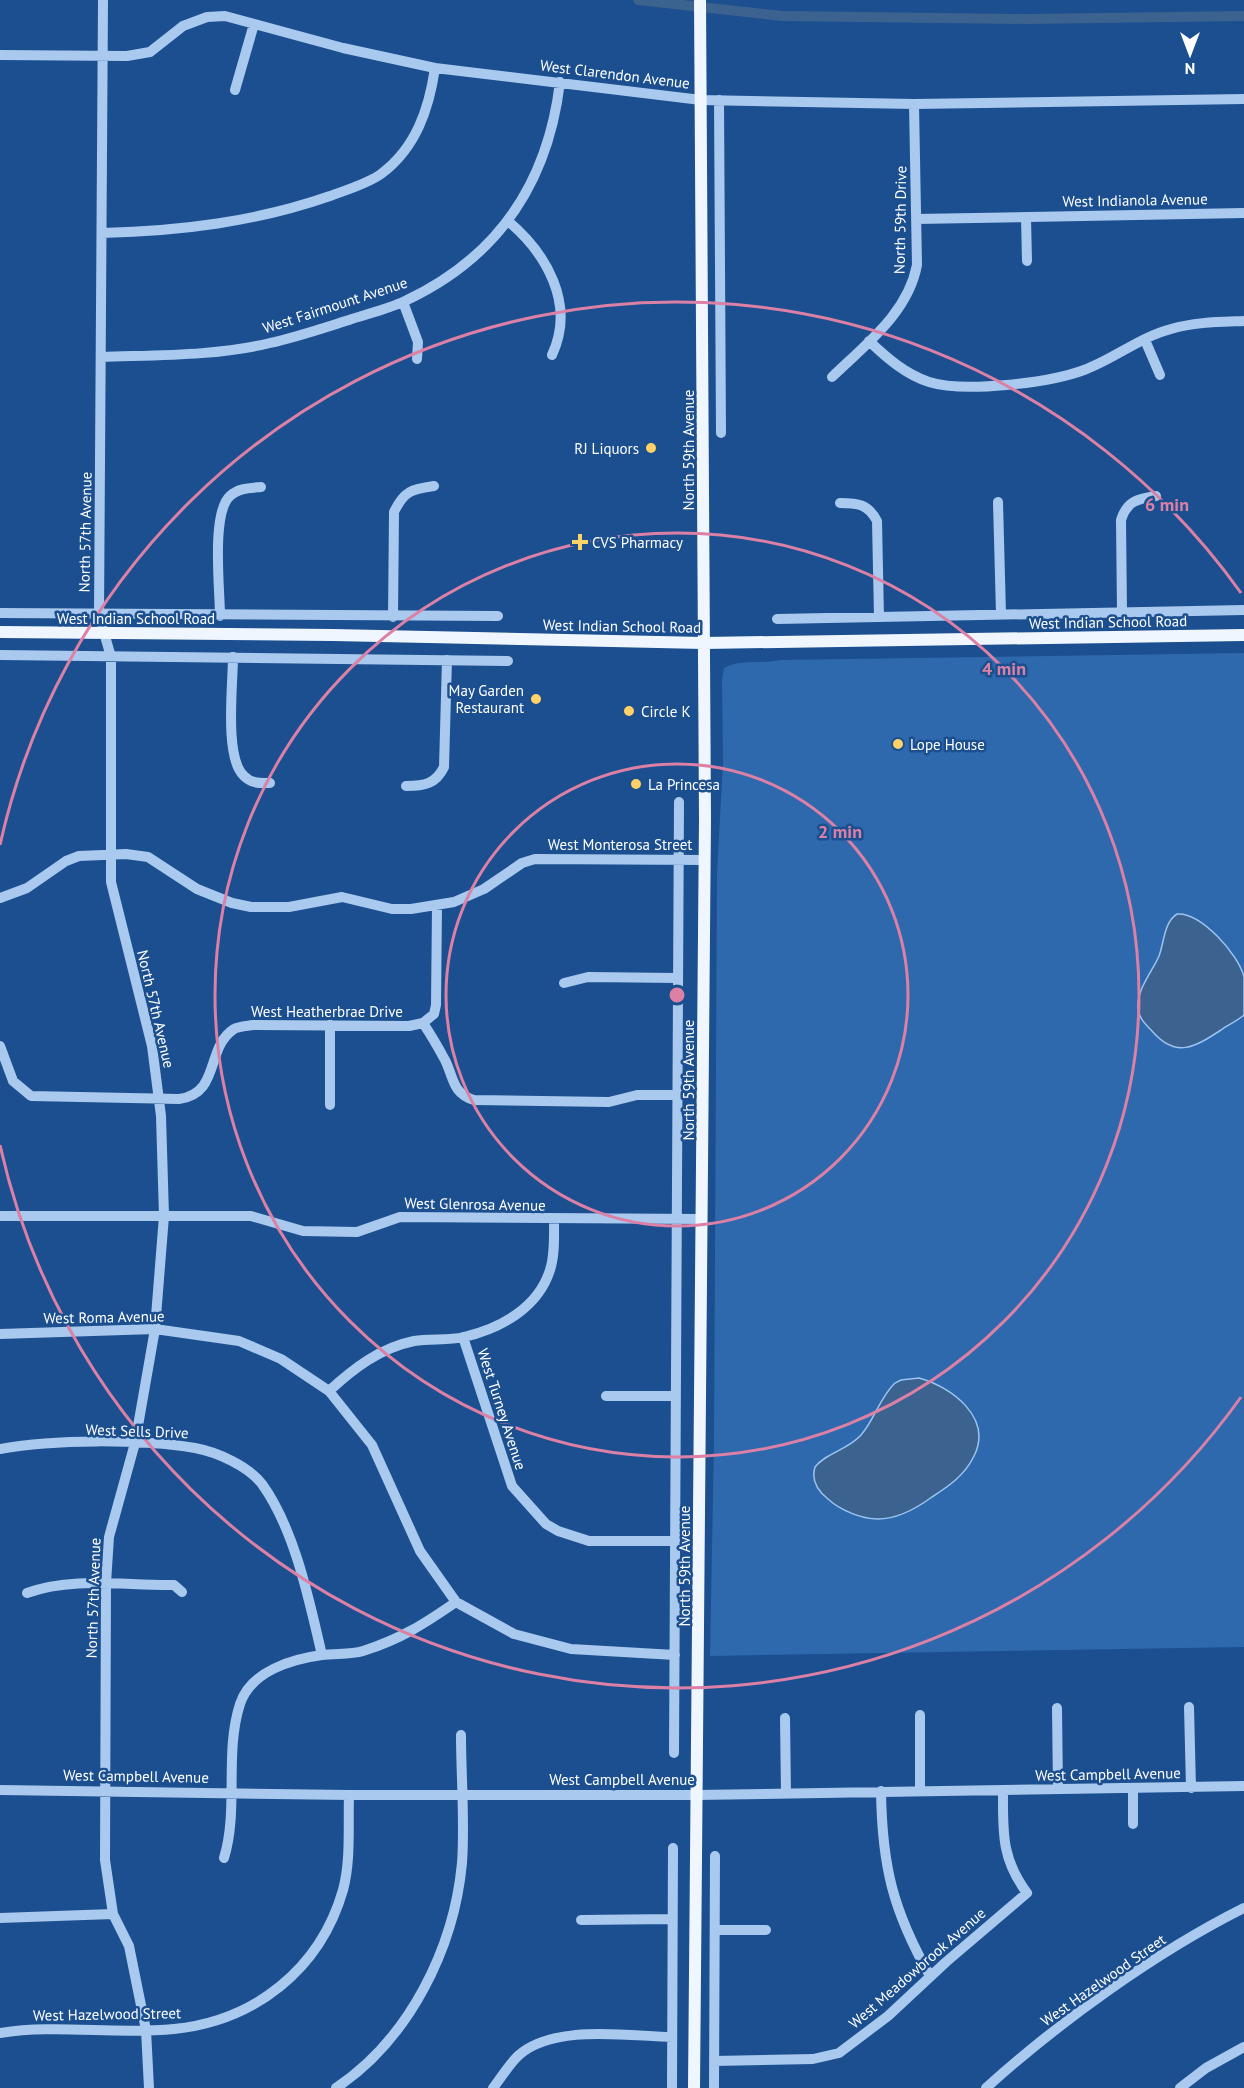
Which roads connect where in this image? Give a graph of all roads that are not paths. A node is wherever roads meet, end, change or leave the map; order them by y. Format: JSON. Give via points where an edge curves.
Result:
{"nodes":[{"id":1,"x":103,"y":0,"type":"edge"},
{"id":2,"x":700,"y":0,"type":"edge"},
{"id":3,"x":254,"y":24,"type":"junction"},
{"id":4,"x":0,"y":55,"type":"edge"},
{"id":5,"x":102,"y":56,"type":"junction"},
{"id":6,"x":435,"y":68,"type":"junction"},
{"id":7,"x":560,"y":82,"type":"junction"},
{"id":8,"x":235,"y":90,"type":"dead end"},
{"id":9,"x":1244,"y":99,"type":"edge"},
{"id":10,"x":701,"y":100,"type":"junction"},
{"id":11,"x":719,"y":100,"type":"junction"},
{"id":12,"x":914,"y":104,"type":"junction"},
{"id":13,"x":1244,"y":213,"type":"edge"},
{"id":14,"x":1026,"y":218,"type":"junction"},
{"id":15,"x":916,"y":219,"type":"junction"},
{"id":16,"x":508,"y":221,"type":"junction"},
{"id":17,"x":102,"y":233,"type":"junction"},
{"id":18,"x":1027,"y":261,"type":"dead end"},
{"id":19,"x":404,"y":302,"type":"junction"},
{"id":20,"x":1244,"y":321,"type":"edge"},
{"id":21,"x":1145,"y":340,"type":"junction"},
{"id":22,"x":869,"y":341,"type":"junction"},
{"id":23,"x":552,"y":355,"type":"dead end"},
{"id":24,"x":102,"y":357,"type":"junction"},
{"id":25,"x":417,"y":359,"type":"dead end"},
{"id":26,"x":1160,"y":375,"type":"dead end"},
{"id":27,"x":832,"y":377,"type":"dead end"},
{"id":28,"x":721,"y":433,"type":"dead end"},
{"id":29,"x":434,"y":486,"type":"dead end"},
{"id":30,"x":261,"y":487,"type":"dead end"},
{"id":31,"x":1155,"y":496,"type":"dead end"},
{"id":32,"x":998,"y":502,"type":"dead end"},
{"id":33,"x":840,"y":503,"type":"dead end"},
{"id":34,"x":1244,"y":610,"type":"edge"},
{"id":35,"x":1122,"y":612,"type":"junction"},
{"id":36,"x":0,"y":613,"type":"edge"},
{"id":37,"x":1001,"y":614,"type":"junction"},
{"id":38,"x":99,"y":615,"type":"junction"},
{"id":39,"x":220,"y":616,"type":"junction"},
{"id":40,"x":498,"y":616,"type":"dead end"},
{"id":41,"x":393,"y":617,"type":"junction"},
{"id":42,"x":879,"y":617,"type":"junction"},
{"id":43,"x":777,"y":619,"type":"dead end"},
{"id":44,"x":0,"y":632,"type":"edge"},
{"id":45,"x":105,"y":633,"type":"junction"},
{"id":46,"x":1244,"y":635,"type":"edge"},
{"id":47,"x":704,"y":643,"type":"junction"},
{"id":48,"x":0,"y":656,"type":"edge"},
{"id":49,"x":111,"y":657,"type":"junction"},
{"id":50,"x":233,"y":657,"type":"junction"},
{"id":51,"x":447,"y":660,"type":"junction"},
{"id":52,"x":508,"y":661,"type":"dead end"},
{"id":53,"x":270,"y":783,"type":"dead end"},
{"id":54,"x":406,"y":786,"type":"dead end"},
{"id":55,"x":678,"y":802,"type":"dead end"},
{"id":56,"x":111,"y":854,"type":"junction"},
{"id":57,"x":678,"y":860,"type":"junction"},
{"id":58,"x":704,"y":860,"type":"junction"},
{"id":59,"x":0,"y":898,"type":"edge"},
{"id":60,"x":437,"y":906,"type":"junction"},
{"id":61,"x":678,"y":978,"type":"junction"},
{"id":62,"x":564,"y":983,"type":"dead end"},
{"id":63,"x":423,"y":1023,"type":"junction"},
{"id":64,"x":330,"y":1025,"type":"junction"},
{"id":65,"x":0,"y":1046,"type":"edge"},
{"id":66,"x":677,"y":1095,"type":"junction"},
{"id":67,"x":159,"y":1098,"type":"junction"},
{"id":68,"x":330,"y":1105,"type":"dead end"},
{"id":69,"x":0,"y":1216,"type":"edge"},
{"id":70,"x":164,"y":1216,"type":"junction"},
{"id":71,"x":677,"y":1219,"type":"junction"},
{"id":72,"x":702,"y":1219,"type":"junction"},
{"id":73,"x":554,"y":1220,"type":"junction"},
{"id":74,"x":155,"y":1329,"type":"junction"},
{"id":75,"x":0,"y":1334,"type":"edge"},
{"id":76,"x":463,"y":1337,"type":"junction"},
{"id":77,"x":329,"y":1391,"type":"junction"},
{"id":78,"x":606,"y":1396,"type":"dead end"},
{"id":79,"x":676,"y":1396,"type":"junction"},
{"id":80,"x":135,"y":1443,"type":"junction"},
{"id":81,"x":0,"y":1449,"type":"edge"},
{"id":82,"x":675,"y":1542,"type":"junction"},
{"id":83,"x":106,"y":1583,"type":"junction"},
{"id":84,"x":182,"y":1592,"type":"dead end"},
{"id":85,"x":27,"y":1593,"type":"dead end"},
{"id":86,"x":456,"y":1602,"type":"junction"},
{"id":87,"x":322,"y":1655,"type":"junction"},
{"id":88,"x":675,"y":1655,"type":"junction"},
{"id":89,"x":1189,"y":1707,"type":"dead end"},
{"id":90,"x":1057,"y":1708,"type":"dead end"},
{"id":91,"x":920,"y":1715,"type":"dead end"},
{"id":92,"x":785,"y":1718,"type":"dead end"},
{"id":93,"x":461,"y":1735,"type":"dead end"},
{"id":94,"x":674,"y":1753,"type":"dead end"},
{"id":95,"x":1244,"y":1786,"type":"edge"},
{"id":96,"x":1133,"y":1788,"type":"junction"},
{"id":97,"x":1191,"y":1788,"type":"junction"},
{"id":98,"x":1058,"y":1789,"type":"junction"},
{"id":99,"x":0,"y":1790,"type":"edge"},
{"id":100,"x":104,"y":1790,"type":"junction"},
{"id":101,"x":1003,"y":1790,"type":"junction"},
{"id":102,"x":881,"y":1791,"type":"junction"},
{"id":103,"x":920,"y":1791,"type":"junction"},
{"id":104,"x":230,"y":1793,"type":"junction"},
{"id":105,"x":461,"y":1793,"type":"junction"},
{"id":106,"x":786,"y":1793,"type":"junction"},
{"id":107,"x":349,"y":1795,"type":"junction"},
{"id":108,"x":697,"y":1795,"type":"junction"},
{"id":109,"x":1133,"y":1824,"type":"dead end"},
{"id":110,"x":673,"y":1848,"type":"dead end"},
{"id":111,"x":715,"y":1856,"type":"dead end"},
{"id":112,"x":224,"y":1858,"type":"dead end"},
{"id":113,"x":1244,"y":1908,"type":"edge"},
{"id":114,"x":113,"y":1914,"type":"junction"},
{"id":115,"x":0,"y":1918,"type":"edge"},
{"id":116,"x":672,"y":1919,"type":"junction"},
{"id":117,"x":581,"y":1920,"type":"dead end"},
{"id":118,"x":715,"y":1930,"type":"junction"},
{"id":119,"x":766,"y":1930,"type":"dead end"},
{"id":120,"x":930,"y":1976,"type":"junction"},
{"id":121,"x":146,"y":2030,"type":"junction"},
{"id":122,"x":0,"y":2033,"type":"edge"},
{"id":123,"x":672,"y":2037,"type":"junction"},
{"id":124,"x":1244,"y":2047,"type":"edge"},
{"id":125,"x":714,"y":2061,"type":"junction"},
{"id":126,"x":149,"y":2088,"type":"edge"},
{"id":127,"x":336,"y":2088,"type":"edge"},
{"id":128,"x":493,"y":2088,"type":"edge"},
{"id":129,"x":672,"y":2088,"type":"edge"},
{"id":130,"x":694,"y":2088,"type":"edge"},
{"id":131,"x":714,"y":2088,"type":"edge"},
{"id":132,"x":986,"y":2088,"type":"edge"},
{"id":133,"x":1180,"y":2088,"type":"edge"}],
"edges":[{"from":1,"to":5,"type":"street","name":"North 57th Avenue"},
{"from":2,"to":10,"type":"main road","name":"North 59th Avenue"},
{"from":3,"to":5,"type":"street","name":"West Clarendon Avenue","via":[[225,16],[207,16],[183,26],[150,52]]},
{"from":3,"to":6,"type":"street","name":"West Clarendon Avenue"},
{"from":3,"to":8,"type":"street"},
{"from":4,"to":5,"type":"street","name":"West Clarendon Avenue"},
{"from":5,"to":17,"type":"street","name":"North 57th Avenue"},
{"from":6,"to":7,"type":"street","name":"West Clarendon Avenue"},
{"from":6,"to":17,"type":"street","via":[[424,120],[407,148],[380,175],[294,208],[230,224]]},
{"from":7,"to":10,"type":"street","name":"West Clarendon Avenue"},
{"from":7,"to":16,"type":"street","name":"West Fairmount Avenue","via":[[546,154]]},
{"from":9,"to":12,"type":"street","name":"West Clarendon Avenue"},
{"from":10,"to":11,"type":"street","name":"West Clarendon Avenue"},
{"from":10,"to":47,"type":"main road","name":"North 59th Avenue"},
{"from":11,"to":12,"type":"street","name":"West Clarendon Avenue"},
{"from":11,"to":28,"type":"street"},
{"from":12,"to":15,"type":"street","name":"North 59th Drive"},
{"from":13,"to":14,"type":"street","name":"West Indianola Avenue"},
{"from":14,"to":15,"type":"street","name":"West Indianola Avenue"},
{"from":14,"to":18,"type":"street"},
{"from":15,"to":22,"type":"street","name":"North 59th Drive","via":[[917,265],[913,284],[903,304]]},
{"from":16,"to":19,"type":"street","name":"West Fairmount Avenue","via":[[479,253]]},
{"from":16,"to":23,"type":"street","via":[[539,252],[554,279],[559,335]]},
{"from":17,"to":24,"type":"street","name":"North 57th Avenue"},
{"from":19,"to":24,"type":"street","name":"West Fairmount Avenue","via":[[269,344],[183,354]]},
{"from":19,"to":25,"type":"street","via":[[418,342]]},
{"from":20,"to":21,"type":"street","via":[[1194,324],[1169,329]]},
{"from":21,"to":22,"type":"street","via":[[1083,370],[1034,382],[983,385],[931,382],[894,364]]},
{"from":21,"to":26,"type":"street"},
{"from":22,"to":27,"type":"street","name":"North 59th Drive"},
{"from":24,"to":38,"type":"street","name":"North 57th Avenue"},
{"from":29,"to":41,"type":"street","via":[[401,496],[394,512]]},
{"from":30,"to":39,"type":"street","via":[[229,496],[219,514]]},
{"from":31,"to":35,"type":"street","via":[[1130,502],[1121,520]]},
{"from":32,"to":37,"type":"street"},
{"from":33,"to":42,"type":"street","via":[[860,503],[873,513],[877,522]]},
{"from":34,"to":35,"type":"street","name":"West Indian School Road"},
{"from":35,"to":37,"type":"street","name":"West Indian School Road"},
{"from":36,"to":38,"type":"street","name":"West Indian School Road"},
{"from":37,"to":42,"type":"street","name":"West Indian School Road"},
{"from":38,"to":39,"type":"street","name":"West Indian School Road"},
{"from":38,"to":45,"type":"street","name":"North 57th Avenue"},
{"from":39,"to":41,"type":"street","name":"West Indian School Road"},
{"from":40,"to":41,"type":"street","name":"West Indian School Road"},
{"from":42,"to":43,"type":"street","name":"West Indian School Road"},
{"from":44,"to":45,"type":"main road","name":"West Indian School Road"},
{"from":45,"to":47,"type":"main road","name":"West Indian School Road"},
{"from":45,"to":49,"type":"street","name":"North 57th Avenue"},
{"from":46,"to":47,"type":"main road","name":"West Indian School Road"},
{"from":47,"to":58,"type":"main road","name":"North 59th Avenue"},
{"from":48,"to":49,"type":"street"},
{"from":49,"to":50,"type":"street"},
{"from":49,"to":56,"type":"street","name":"North 57th Avenue"},
{"from":50,"to":51,"type":"street"},
{"from":50,"to":53,"type":"street","via":[[234,762],[244,777],[254,783]]},
{"from":51,"to":52,"type":"street"},
{"from":51,"to":54,"type":"street","via":[[444,767],[425,786]]},
{"from":55,"to":57,"type":"street","name":"North 59th Avenue"},
{"from":56,"to":59,"type":"street","name":"West Monterosa Street","via":[[66,861],[27,888]]},
{"from":56,"to":60,"type":"street","name":"West Monterosa Street","via":[[148,857],[197,889],[251,907],[289,908],[342,897],[392,909]]},
{"from":56,"to":67,"type":"street","name":"North 57th Avenue","via":[[112,892],[152,1046]]},
{"from":57,"to":58,"type":"street","name":"West Monterosa Street"},
{"from":57,"to":60,"type":"street","name":"West Monterosa Street","via":[[535,859],[522,863],[484,889]]},
{"from":57,"to":61,"type":"street","name":"North 59th Avenue"},
{"from":58,"to":72,"type":"main road","name":"North 59th Avenue"},
{"from":60,"to":63,"type":"street","via":[[436,1005],[434,1014]]},
{"from":61,"to":62,"type":"street","via":[[588,977]]},
{"from":61,"to":66,"type":"street","name":"North 59th Avenue"},
{"from":63,"to":64,"type":"street","name":"West Heatherbrae Drive"},
{"from":63,"to":66,"type":"street","name":"West Heatherbrae Drive","via":[[447,1065],[453,1085],[474,1100],[609,1102],[637,1095]]},
{"from":64,"to":67,"type":"street","name":"West Heatherbrae Drive","via":[[235,1028],[223,1040],[206,1083],[197,1094]]},
{"from":64,"to":68,"type":"street"},
{"from":65,"to":67,"type":"street","name":"West Heatherbrae Drive","via":[[13,1081],[31,1096]]},
{"from":66,"to":71,"type":"street","name":"North 59th Avenue"},
{"from":67,"to":70,"type":"street","name":"North 57th Avenue"},
{"from":69,"to":70,"type":"street","name":"West Glenrosa Avenue"},
{"from":70,"to":73,"type":"street","name":"West Glenrosa Avenue","via":[[251,1216],[303,1231],[357,1232],[400,1217]]},
{"from":70,"to":74,"type":"street","name":"North 57th Avenue"},
{"from":71,"to":72,"type":"street","name":"West Glenrosa Avenue"},
{"from":71,"to":73,"type":"street","name":"West Glenrosa Avenue"},
{"from":71,"to":79,"type":"street","name":"North 59th Avenue"},
{"from":72,"to":108,"type":"main road","name":"North 59th Avenue"},
{"from":73,"to":76,"type":"street","via":[[550,1270],[542,1288],[504,1324]]},
{"from":74,"to":75,"type":"street","name":"West Roma Avenue"},
{"from":74,"to":77,"type":"street","name":"West Roma Avenue","via":[[240,1341],[281,1359]]},
{"from":74,"to":80,"type":"street","name":"North 57th Avenue"},
{"from":76,"to":77,"type":"street","via":[[414,1341],[378,1353]]},
{"from":76,"to":82,"type":"street","name":"West Turney Avenue","via":[[512,1486],[546,1524],[589,1541]]},
{"from":77,"to":86,"type":"street","name":"West Roma Avenue","via":[[372,1445],[420,1551]]},
{"from":78,"to":79,"type":"street"},
{"from":79,"to":82,"type":"street","name":"North 59th Avenue"},
{"from":80,"to":81,"type":"street","name":"West Sells Drive","via":[[33,1443]]},
{"from":80,"to":83,"type":"street","name":"North 57th Avenue","via":[[109,1537]]},
{"from":80,"to":87,"type":"street","name":"West Sells Drive","via":[[197,1448],[234,1462],[260,1482],[280,1514],[309,1600]]},
{"from":82,"to":88,"type":"street","name":"North 59th Avenue"},
{"from":83,"to":84,"type":"street","via":[[174,1585]]},
{"from":83,"to":85,"type":"street","via":[[44,1587]]},
{"from":83,"to":100,"type":"street","name":"North 57th Avenue"},
{"from":86,"to":87,"type":"street","via":[[406,1636],[360,1652]]},
{"from":86,"to":88,"type":"street","name":"West Roma Avenue","via":[[514,1634],[571,1649]]},
{"from":87,"to":104,"type":"street","via":[[286,1662],[258,1679],[241,1701],[232,1738]]},
{"from":88,"to":94,"type":"street","name":"North 59th Avenue"},
{"from":89,"to":97,"type":"street"},
{"from":90,"to":98,"type":"street"},
{"from":91,"to":103,"type":"street"},
{"from":92,"to":106,"type":"street"},
{"from":93,"to":105,"type":"street"},
{"from":95,"to":97,"type":"street","name":"West Campbell Avenue"},
{"from":96,"to":97,"type":"street","name":"West Campbell Avenue"},
{"from":96,"to":98,"type":"street","name":"West Campbell Avenue"},
{"from":96,"to":109,"type":"street"},
{"from":98,"to":101,"type":"street","name":"West Campbell Avenue"},
{"from":99,"to":100,"type":"street","name":"West Campbell Avenue"},
{"from":100,"to":104,"type":"street","name":"West Campbell Avenue"},
{"from":100,"to":114,"type":"street","name":"North 57th Avenue","via":[[105,1860]]},
{"from":101,"to":103,"type":"street","name":"West Campbell Avenue"},
{"from":101,"to":120,"type":"street","name":"West Meadowbrook Avenue","via":[[1007,1851],[1013,1874],[1027,1893]]},
{"from":102,"to":103,"type":"street","name":"West Campbell Avenue"},
{"from":102,"to":106,"type":"street","name":"West Campbell Avenue"},
{"from":102,"to":120,"type":"street","via":[[888,1881],[902,1924]]},
{"from":104,"to":107,"type":"street","name":"West Campbell Avenue"},
{"from":104,"to":112,"type":"street","via":[[230,1837]]},
{"from":105,"to":107,"type":"street","name":"West Campbell Avenue"},
{"from":105,"to":108,"type":"street","name":"West Campbell Avenue"},
{"from":105,"to":127,"type":"street","via":[[462,1863],[452,1922],[432,1971],[400,2028],[359,2073]]},
{"from":106,"to":108,"type":"street","name":"West Campbell Avenue"},
{"from":107,"to":121,"type":"street","name":"West Hazelwood Street","via":[[343,1889],[327,1929],[294,1977],[248,2009],[209,2024]]},
{"from":108,"to":130,"type":"main road","name":"North 59th Avenue"},
{"from":110,"to":116,"type":"street"},
{"from":111,"to":118,"type":"street"},
{"from":113,"to":132,"type":"street","name":"West Hazelwood Street","via":[[1202,1929],[1085,2009]]},
{"from":114,"to":115,"type":"street"},
{"from":114,"to":121,"type":"street","name":"North 57th Avenue","via":[[129,1946]]},
{"from":116,"to":117,"type":"street"},
{"from":116,"to":123,"type":"street"},
{"from":118,"to":119,"type":"street"},
{"from":118,"to":125,"type":"street"},
{"from":120,"to":125,"type":"street","name":"West Meadowbrook Avenue","via":[[888,2016],[839,2053],[813,2059]]},
{"from":121,"to":122,"type":"street","name":"West Hazelwood Street"},
{"from":121,"to":126,"type":"street","name":"North 57th Avenue"},
{"from":123,"to":128,"type":"street","via":[[559,2035],[518,2056]]},
{"from":123,"to":129,"type":"street"},
{"from":124,"to":133,"type":"street"},
{"from":125,"to":131,"type":"street"}]}
